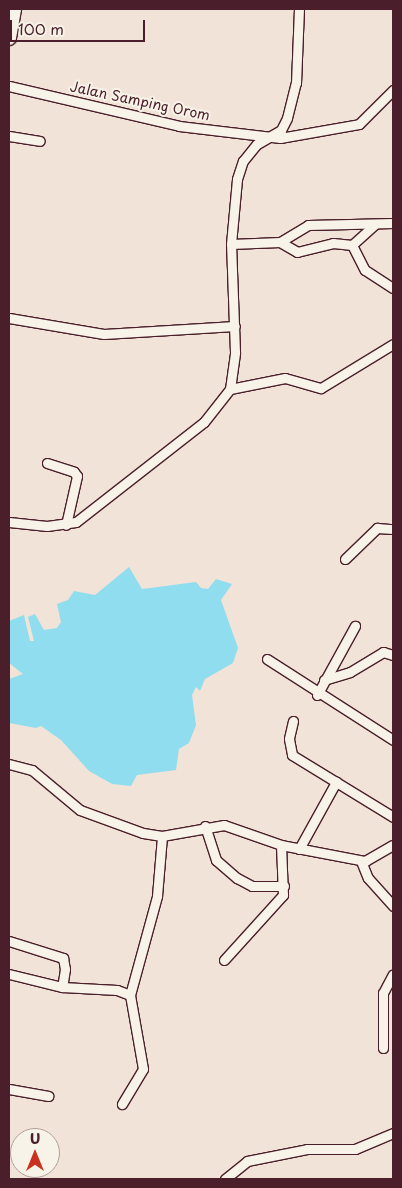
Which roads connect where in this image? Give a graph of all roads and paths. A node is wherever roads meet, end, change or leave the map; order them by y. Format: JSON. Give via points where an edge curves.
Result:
{"nodes":[{"id":1,"x":14,"y":9,"type":"edge"},
{"id":2,"x":299,"y":9,"type":"edge"},
{"id":3,"x":9,"y":38,"type":"edge"},
{"id":4,"x":9,"y":86,"type":"edge"},
{"id":5,"x":393,"y":90,"type":"edge"},
{"id":6,"x":9,"y":136,"type":"edge"},
{"id":7,"x":267,"y":136,"type":"junction"},
{"id":8,"x":40,"y":141,"type":"dead end"},
{"id":9,"x":393,"y":223,"type":"edge"},
{"id":10,"x":375,"y":224,"type":"junction"},
{"id":11,"x":280,"y":242,"type":"junction"},
{"id":12,"x":231,"y":244,"type":"junction"},
{"id":13,"x":352,"y":245,"type":"junction"},
{"id":14,"x":393,"y":288,"type":"edge"},
{"id":15,"x":9,"y":318,"type":"edge"},
{"id":16,"x":235,"y":326,"type":"junction"},
{"id":17,"x":393,"y":344,"type":"edge"},
{"id":18,"x":230,"y":389,"type":"junction"},
{"id":19,"x":47,"y":463,"type":"dead end"},
{"id":20,"x":9,"y":522,"type":"edge"},
{"id":21,"x":66,"y":525,"type":"junction"},
{"id":22,"x":393,"y":529,"type":"edge"},
{"id":23,"x":345,"y":559,"type":"dead end"},
{"id":24,"x":355,"y":626,"type":"dead end"},
{"id":25,"x":393,"y":655,"type":"edge"},
{"id":26,"x":267,"y":659,"type":"dead end"},
{"id":27,"x":324,"y":680,"type":"junction"},
{"id":28,"x":317,"y":694,"type":"junction"},
{"id":29,"x":293,"y":721,"type":"dead end"},
{"id":30,"x":393,"y":740,"type":"edge"},
{"id":31,"x":9,"y":764,"type":"edge"},
{"id":32,"x":336,"y":782,"type":"junction"},
{"id":33,"x":393,"y":817,"type":"edge"},
{"id":34,"x":205,"y":826,"type":"junction"},
{"id":35,"x":162,"y":836,"type":"junction"},
{"id":36,"x":281,"y":845,"type":"junction"},
{"id":37,"x":393,"y":845,"type":"edge"},
{"id":38,"x":299,"y":849,"type":"junction"},
{"id":39,"x":361,"y":861,"type":"junction"},
{"id":40,"x":284,"y":886,"type":"junction"},
{"id":41,"x":393,"y":906,"type":"edge"},
{"id":42,"x":9,"y":941,"type":"edge"},
{"id":43,"x":224,"y":960,"type":"dead end"},
{"id":44,"x":9,"y":974,"type":"edge"},
{"id":45,"x":393,"y":974,"type":"edge"},
{"id":46,"x":62,"y":987,"type":"junction"},
{"id":47,"x":130,"y":995,"type":"junction"},
{"id":48,"x":383,"y":1048,"type":"dead end"},
{"id":49,"x":9,"y":1089,"type":"edge"},
{"id":50,"x":48,"y":1096,"type":"dead end"},
{"id":51,"x":122,"y":1104,"type":"dead end"},
{"id":52,"x":393,"y":1134,"type":"edge"},
{"id":53,"x":224,"y":1179,"type":"edge"}],
"edges":[{"from":1,"to":3,"type":"highway"},
{"from":2,"to":7,"type":"street","via":[[293,102],[280,130]]},
{"from":4,"to":7,"type":"street","name":"Jalan Samping Orom","via":[[179,126]]},
{"from":5,"to":7,"type":"street","name":"Jalan Samping Orom","via":[[359,124],[293,137]]},
{"from":6,"to":8,"type":"street"},
{"from":7,"to":12,"type":"street","via":[[243,161],[237,178]]},
{"from":9,"to":10,"type":"street"},
{"from":10,"to":11,"type":"street","via":[[307,225]]},
{"from":10,"to":13,"type":"street"},
{"from":11,"to":12,"type":"street"},
{"from":11,"to":13,"type":"street","via":[[298,252],[333,243]]},
{"from":12,"to":16,"type":"street"},
{"from":13,"to":14,"type":"street","via":[[365,270]]},
{"from":15,"to":16,"type":"street","via":[[104,334]]},
{"from":16,"to":18,"type":"street"},
{"from":17,"to":18,"type":"street","via":[[320,388],[285,378]]},
{"from":18,"to":21,"type":"street","via":[[204,422],[76,522]]},
{"from":19,"to":21,"type":"street","via":[[74,472],[76,476]]},
{"from":20,"to":21,"type":"street"},
{"from":22,"to":23,"type":"street","via":[[376,528]]},
{"from":24,"to":27,"type":"street"},
{"from":25,"to":27,"type":"street","via":[[383,652],[350,672]]},
{"from":26,"to":28,"type":"street"},
{"from":27,"to":28,"type":"street"},
{"from":28,"to":30,"type":"street"},
{"from":29,"to":32,"type":"street","via":[[290,751]]},
{"from":31,"to":35,"type":"street","via":[[32,770],[80,810],[125,828]]},
{"from":32,"to":33,"type":"street"},
{"from":32,"to":38,"type":"street"},
{"from":34,"to":35,"type":"street"},
{"from":34,"to":36,"type":"street","via":[[224,825]]},
{"from":34,"to":40,"type":"street","via":[[216,860],[237,878],[252,886]]},
{"from":35,"to":47,"type":"street","via":[[157,896]]},
{"from":36,"to":38,"type":"street"},
{"from":36,"to":40,"type":"street"},
{"from":37,"to":39,"type":"street","via":[[375,859]]},
{"from":38,"to":39,"type":"street"},
{"from":39,"to":41,"type":"street","via":[[368,878]]},
{"from":40,"to":43,"type":"street","via":[[283,895]]},
{"from":42,"to":46,"type":"street","via":[[62,958],[65,969]]},
{"from":44,"to":46,"type":"street"},
{"from":45,"to":48,"type":"street","via":[[383,993]]},
{"from":46,"to":47,"type":"street","via":[[117,990]]},
{"from":47,"to":51,"type":"street","via":[[143,1069]]},
{"from":49,"to":50,"type":"street"},
{"from":52,"to":53,"type":"street","via":[[355,1149],[307,1149],[247,1161]]}]}
